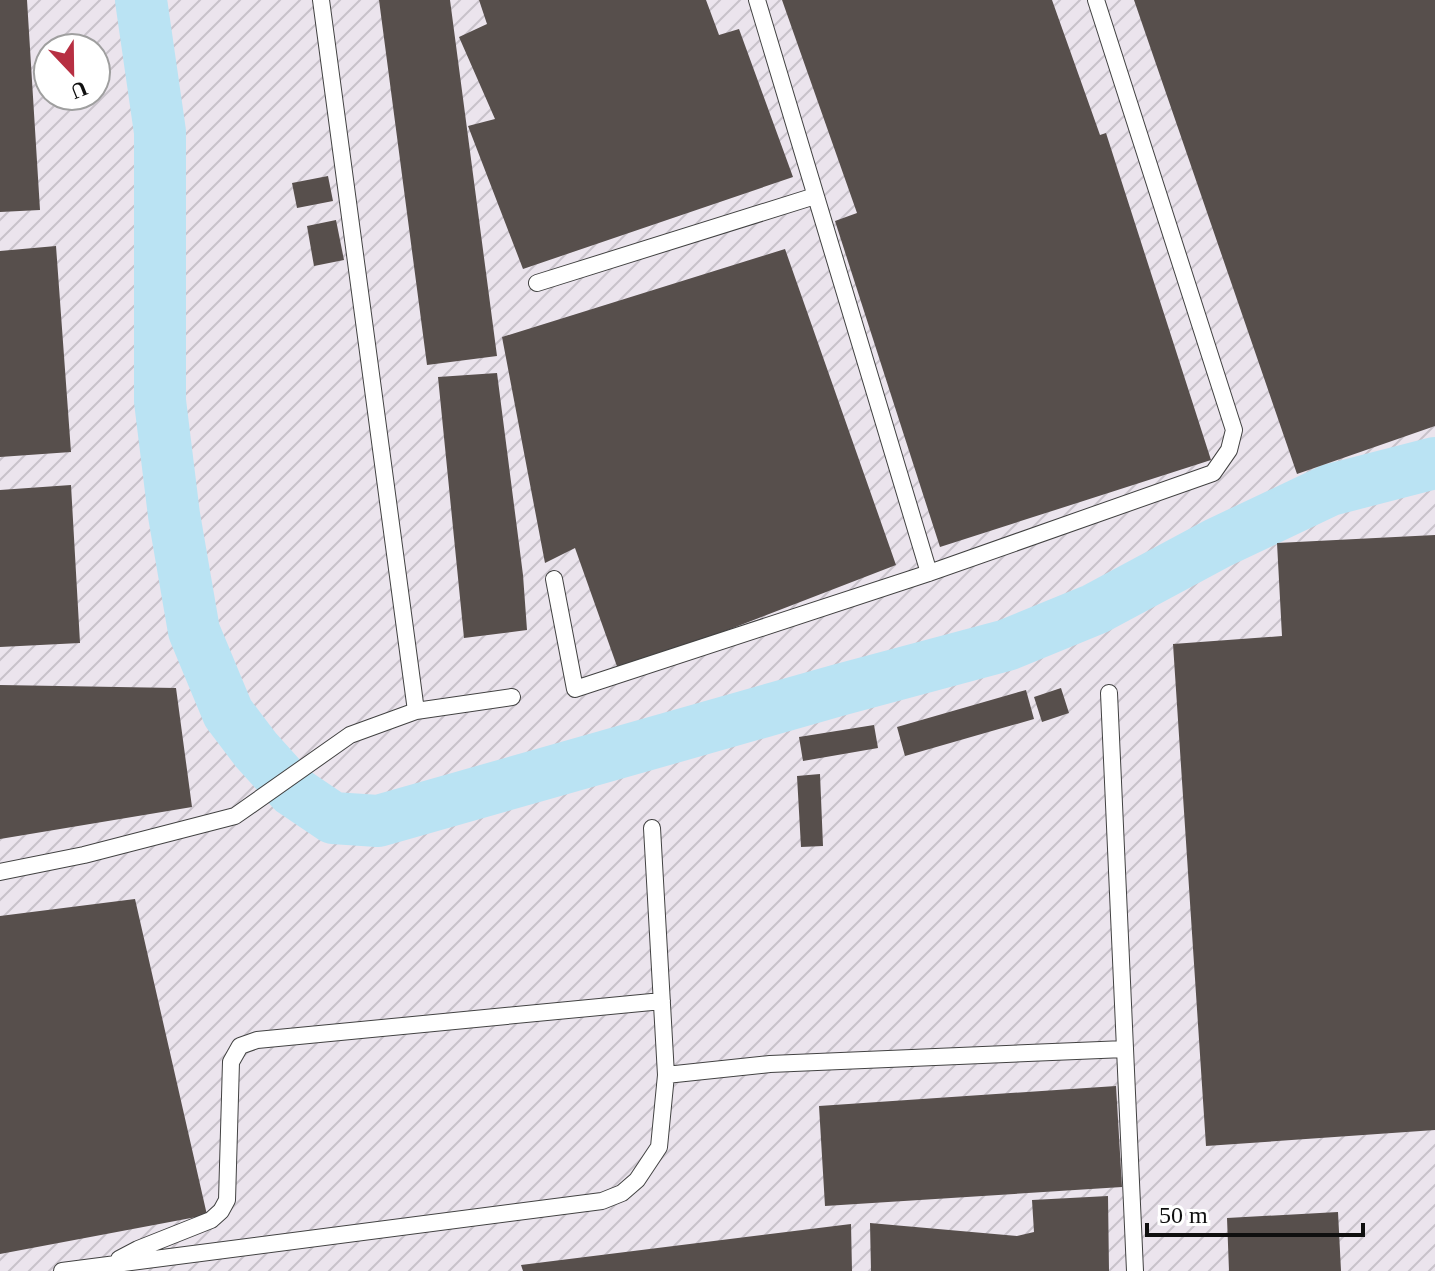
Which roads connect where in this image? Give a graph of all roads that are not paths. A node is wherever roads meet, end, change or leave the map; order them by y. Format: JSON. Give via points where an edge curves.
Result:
{"nodes":[{"id":1,"x":321,"y":0,"type":"edge"},
{"id":2,"x":757,"y":0,"type":"edge"},
{"id":3,"x":1096,"y":0,"type":"edge"},
{"id":4,"x":815,"y":196,"type":"junction"},
{"id":5,"x":537,"y":283,"type":"dead end"},
{"id":6,"x":929,"y":573,"type":"junction"},
{"id":7,"x":554,"y":579,"type":"dead end"},
{"id":8,"x":1109,"y":693,"type":"dead end"},
{"id":9,"x":512,"y":697,"type":"dead end"},
{"id":10,"x":416,"y":711,"type":"junction"},
{"id":11,"x":652,"y":828,"type":"dead end"},
{"id":12,"x":0,"y":872,"type":"edge"},
{"id":13,"x":662,"y":1001,"type":"junction"},
{"id":14,"x":1125,"y":1049,"type":"junction"},
{"id":15,"x":666,"y":1075,"type":"junction"},
{"id":16,"x":110,"y":1265,"type":"junction"},
{"id":17,"x":62,"y":1271,"type":"edge"},
{"id":18,"x":1135,"y":1271,"type":"edge"}],
"edges":[{"from":1,"to":10,"type":"lane"},
{"from":2,"to":4,"type":"lane"},
{"from":3,"to":6,"type":"lane","via":[[1234,430],[1229,450],[1213,473]]},
{"from":4,"to":5,"type":"lane"},
{"from":4,"to":6,"type":"lane"},
{"from":6,"to":7,"type":"lane","via":[[575,689]]},
{"from":8,"to":14,"type":"lane"},
{"from":9,"to":10,"type":"lane"},
{"from":10,"to":12,"type":"lane","via":[[350,735],[235,816]]},
{"from":11,"to":13,"type":"lane"},
{"from":13,"to":15,"type":"lane"},
{"from":13,"to":16,"type":"lane","via":[[257,1040],[240,1046],[231,1062],[227,1200],[221,1211]]},
{"from":14,"to":15,"type":"lane","via":[[770,1064]]},
{"from":14,"to":18,"type":"lane"},
{"from":15,"to":16,"type":"lane","via":[[659,1147],[637,1180],[602,1201]]},
{"from":16,"to":17,"type":"lane"}]}
